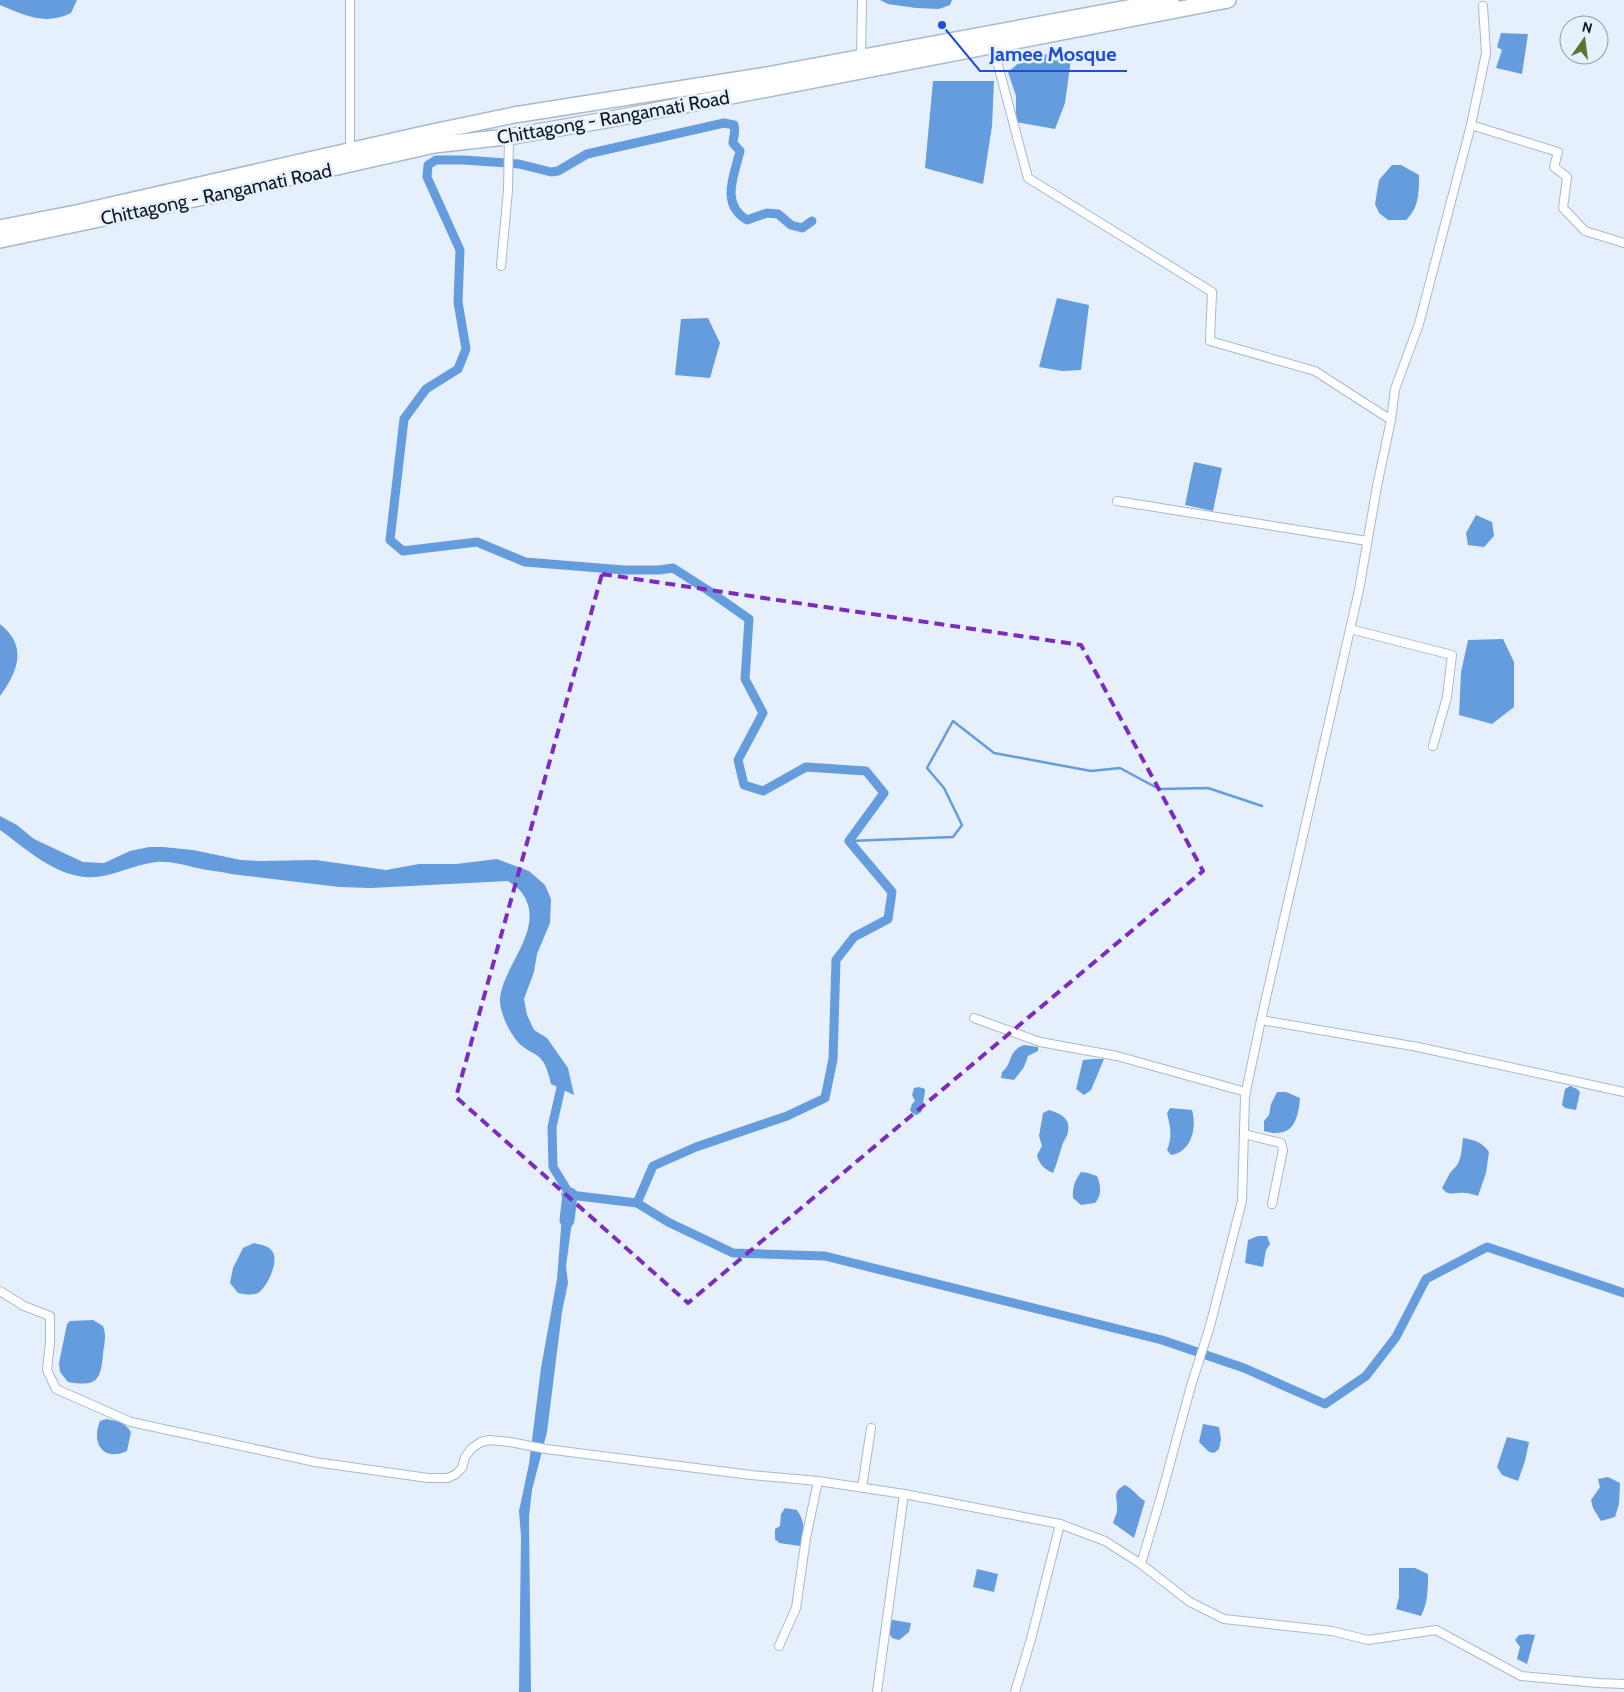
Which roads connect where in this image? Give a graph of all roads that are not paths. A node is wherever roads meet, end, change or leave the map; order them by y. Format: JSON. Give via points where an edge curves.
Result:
{"nodes":[{"id":1,"x":350,"y":0,"type":"edge"},
{"id":2,"x":862,"y":0,"type":"edge"},
{"id":3,"x":1171,"y":0,"type":"edge"},
{"id":4,"x":1228,"y":0,"type":"edge"},
{"id":5,"x":1483,"y":6,"type":"dead end"},
{"id":6,"x":1007,"y":37,"type":"junction"},
{"id":7,"x":992,"y":46,"type":"junction"},
{"id":8,"x":861,"y":58,"type":"junction"},
{"id":9,"x":1471,"y":125,"type":"junction"},
{"id":10,"x":512,"y":136,"type":"junction"},
{"id":11,"x":350,"y":151,"type":"junction"},
{"id":12,"x":293,"y":171,"type":"junction"},
{"id":13,"x":0,"y":228,"type":"edge"},
{"id":14,"x":0,"y":240,"type":"edge"},
{"id":15,"x":1624,"y":243,"type":"edge"},
{"id":16,"x":501,"y":266,"type":"dead end"},
{"id":17,"x":1391,"y":420,"type":"junction"},
{"id":18,"x":1116,"y":501,"type":"dead end"},
{"id":19,"x":1367,"y":541,"type":"junction"},
{"id":20,"x":1350,"y":629,"type":"junction"},
{"id":21,"x":1433,"y":746,"type":"dead end"},
{"id":22,"x":974,"y":1018,"type":"dead end"},
{"id":23,"x":1261,"y":1020,"type":"junction"},
{"id":24,"x":1246,"y":1092,"type":"junction"},
{"id":25,"x":1624,"y":1092,"type":"edge"},
{"id":26,"x":1244,"y":1134,"type":"junction"},
{"id":27,"x":1272,"y":1204,"type":"dead end"},
{"id":28,"x":0,"y":1291,"type":"edge"},
{"id":29,"x":871,"y":1428,"type":"dead end"},
{"id":30,"x":818,"y":1481,"type":"junction"},
{"id":31,"x":862,"y":1488,"type":"junction"},
{"id":32,"x":904,"y":1494,"type":"junction"},
{"id":33,"x":1060,"y":1524,"type":"junction"},
{"id":34,"x":1141,"y":1564,"type":"junction"},
{"id":35,"x":779,"y":1646,"type":"dead end"},
{"id":36,"x":1624,"y":1684,"type":"edge"},
{"id":37,"x":877,"y":1692,"type":"edge"},
{"id":38,"x":1015,"y":1692,"type":"edge"}],
"edges":[{"from":1,"to":11,"type":"street"},
{"from":2,"to":8,"type":"street"},
{"from":3,"to":6,"type":"highway"},
{"from":4,"to":6,"type":"highway","name":"Chittagong - Rangamati Road"},
{"from":5,"to":9,"type":"street","via":[[1486,53]]},
{"from":6,"to":7,"type":"highway","name":"Chittagong - Rangamati Road"},
{"from":6,"to":8,"type":"highway"},
{"from":7,"to":10,"type":"highway","name":"Chittagong - Rangamati Road"},
{"from":7,"to":17,"type":"street","via":[[1028,178],[1212,292],[1210,341],[1315,371]]},
{"from":8,"to":11,"type":"highway","via":[[514,115]]},
{"from":9,"to":15,"type":"street","via":[[1558,152],[1554,167],[1567,177],[1563,208],[1584,231]]},
{"from":9,"to":17,"type":"street","via":[[1419,324],[1395,389]]},
{"from":10,"to":12,"type":"highway","name":"Chittagong - Rangamati Road","via":[[434,145]]},
{"from":10,"to":16,"type":"street"},
{"from":11,"to":12,"type":"highway"},
{"from":12,"to":13,"type":"highway"},
{"from":12,"to":14,"type":"highway","name":"Chittagong - Rangamati Road","via":[[91,222]]},
{"from":17,"to":19,"type":"street"},
{"from":18,"to":19,"type":"street"},
{"from":19,"to":20,"type":"street"},
{"from":20,"to":21,"type":"street","via":[[1452,656],[1447,697]]},
{"from":20,"to":23,"type":"street"},
{"from":22,"to":24,"type":"street","via":[[1040,1042],[1116,1056]]},
{"from":23,"to":24,"type":"street"},
{"from":23,"to":25,"type":"street","via":[[1418,1047]]},
{"from":24,"to":26,"type":"street"},
{"from":26,"to":27,"type":"street","via":[[1281,1143],[1283,1150]]},
{"from":26,"to":34,"type":"street","via":[[1242,1201],[1210,1326]]},
{"from":28,"to":30,"type":"street","via":[[24,1306],[50,1316],[46,1370],[56,1389],[131,1422],[315,1462],[428,1478],[448,1478],[456,1474],[468,1453],[481,1442],[490,1440]]},
{"from":29,"to":31,"type":"street"},
{"from":30,"to":31,"type":"street"},
{"from":30,"to":35,"type":"street","via":[[796,1608]]},
{"from":31,"to":32,"type":"street"},
{"from":32,"to":33,"type":"street"},
{"from":32,"to":37,"type":"street"},
{"from":33,"to":34,"type":"street","via":[[1105,1541]]},
{"from":33,"to":38,"type":"street","via":[[1032,1639]]},
{"from":34,"to":36,"type":"street","via":[[1190,1602],[1224,1620],[1332,1630],[1368,1640],[1436,1630],[1521,1676]]}]}
